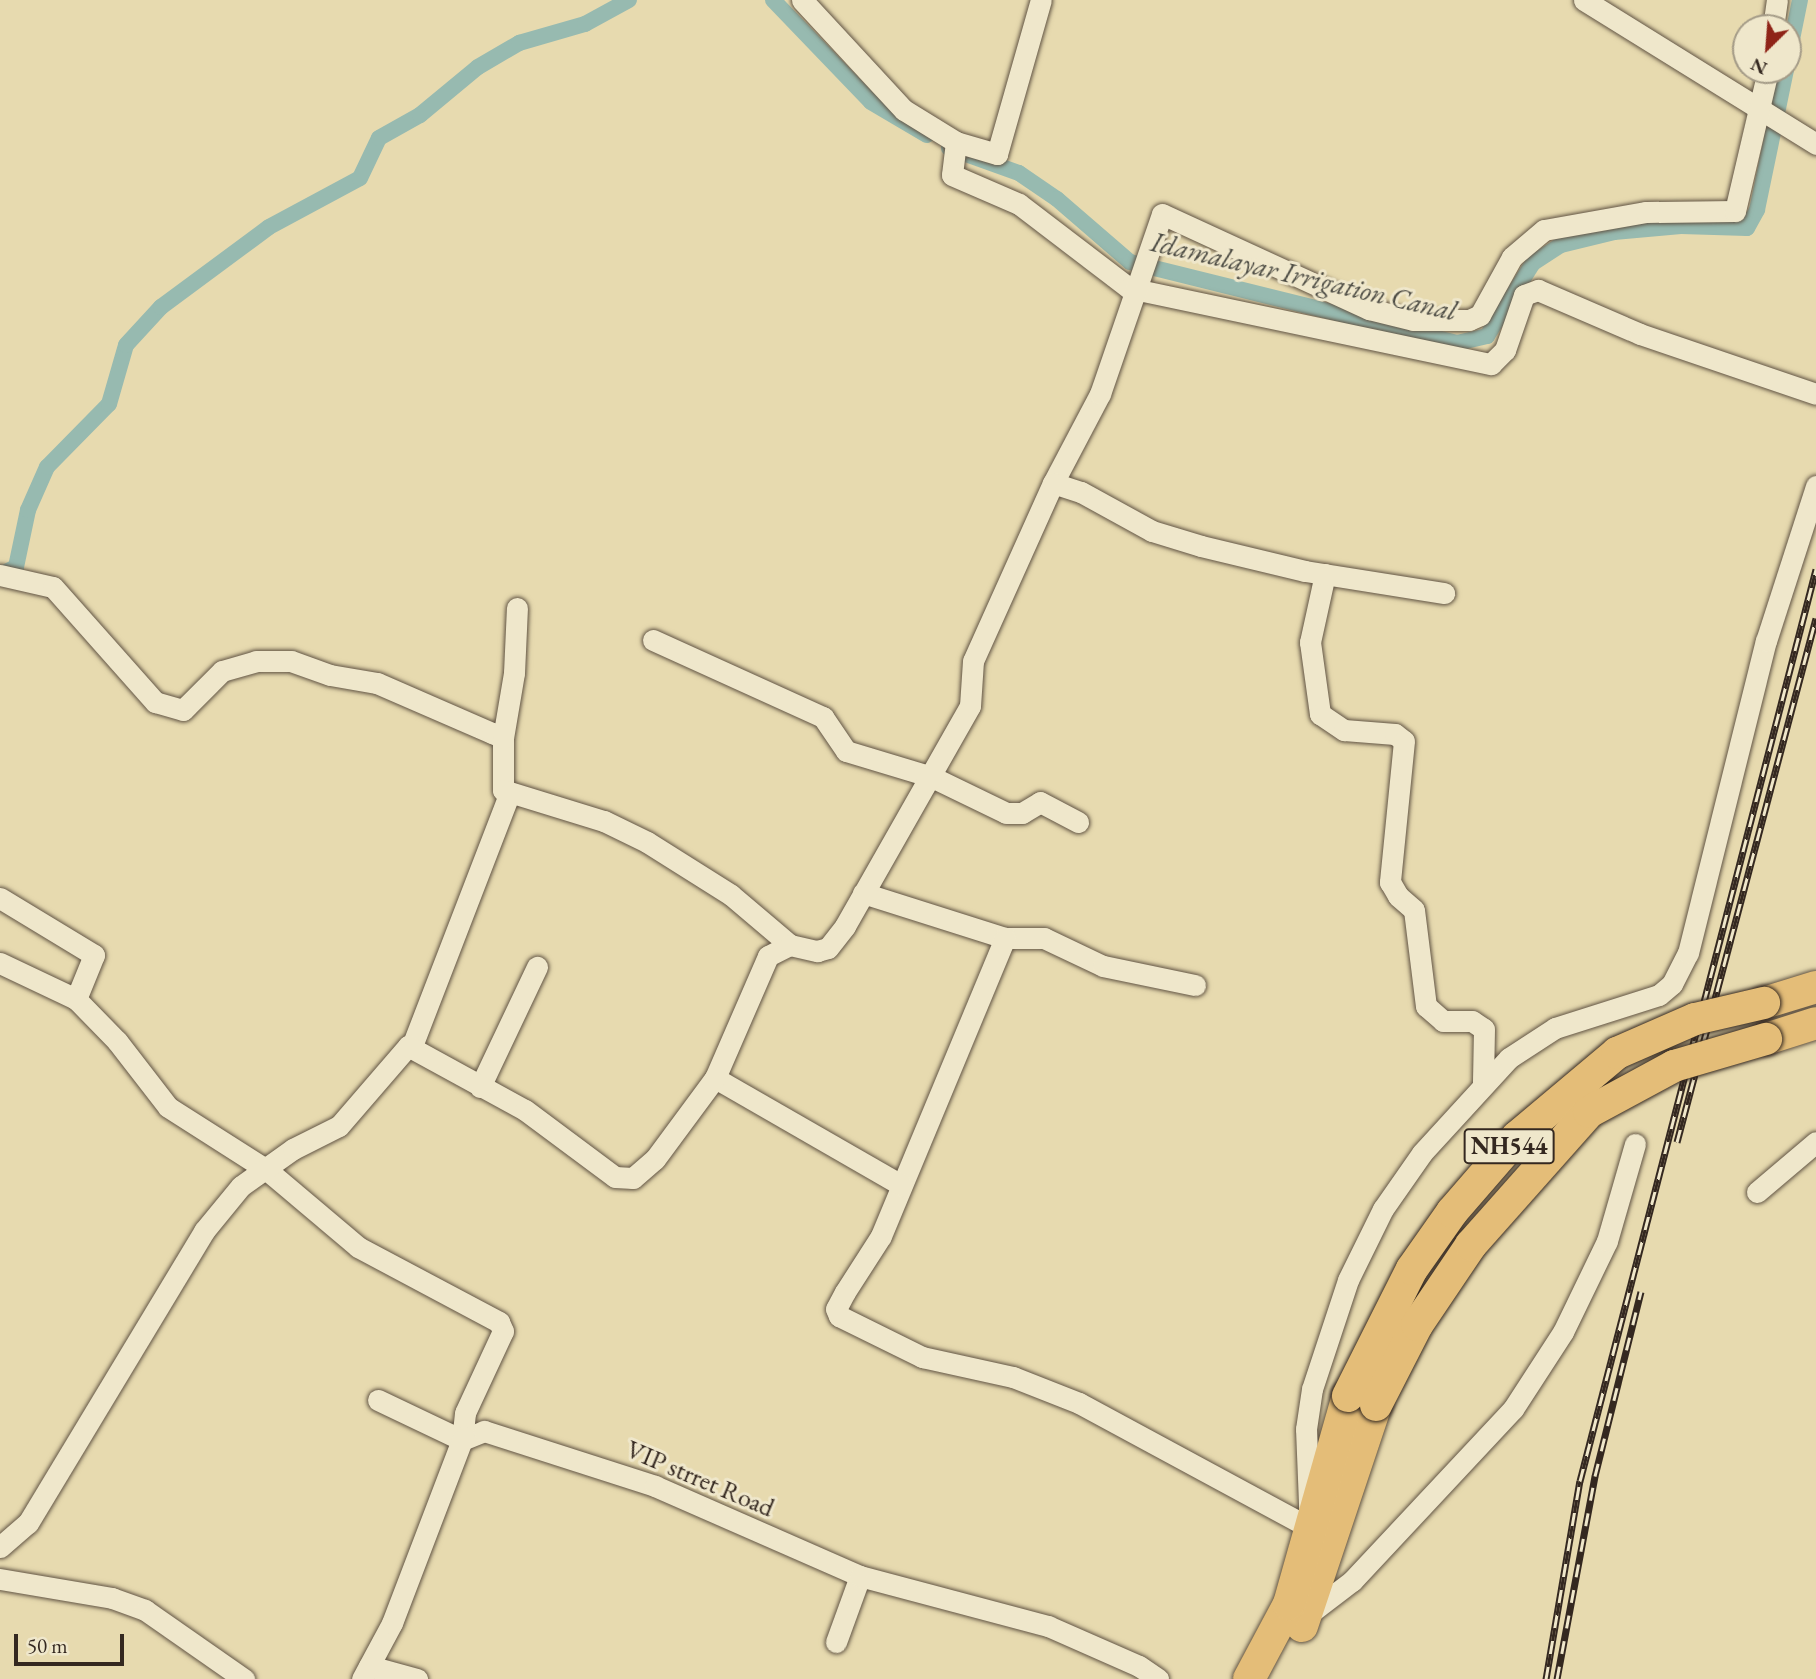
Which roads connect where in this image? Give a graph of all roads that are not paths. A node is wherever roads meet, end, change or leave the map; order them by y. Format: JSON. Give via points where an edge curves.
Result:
{"nodes":[{"id":1,"x":802,"y":0,"type":"edge"},
{"id":2,"x":1041,"y":0,"type":"edge"},
{"id":3,"x":1584,"y":0,"type":"edge"},
{"id":4,"x":1767,"y":84,"type":"edge"},
{"id":5,"x":1764,"y":115,"type":"junction"},
{"id":6,"x":1807,"y":139,"type":"edge"},
{"id":7,"x":956,"y":151,"type":"junction"},
{"id":8,"x":1135,"y":288,"type":"junction"},
{"id":9,"x":1816,"y":394,"type":"edge"},
{"id":10,"x":1053,"y":483,"type":"junction"},
{"id":11,"x":1816,"y":486,"type":"edge"},
{"id":12,"x":1325,"y":574,"type":"junction"},
{"id":13,"x":0,"y":575,"type":"edge"},
{"id":14,"x":1444,"y":593,"type":"dead end"},
{"id":15,"x":517,"y":608,"type":"dead end"},
{"id":16,"x":653,"y":640,"type":"dead end"},
{"id":17,"x":503,"y":738,"type":"junction"},
{"id":18,"x":932,"y":777,"type":"junction"},
{"id":19,"x":509,"y":794,"type":"junction"},
{"id":20,"x":1078,"y":821,"type":"dead end"},
{"id":21,"x":863,"y":893,"type":"junction"},
{"id":22,"x":0,"y":898,"type":"edge"},
{"id":23,"x":1005,"y":938,"type":"junction"},
{"id":24,"x":790,"y":945,"type":"junction"},
{"id":25,"x":0,"y":962,"type":"edge"},
{"id":26,"x":537,"y":967,"type":"dead end"},
{"id":27,"x":1195,"y":985,"type":"dead end"},
{"id":28,"x":1816,"y":987,"type":"edge"},
{"id":29,"x":76,"y":999,"type":"junction"},
{"id":30,"x":1816,"y":1023,"type":"edge"},
{"id":31,"x":412,"y":1046,"type":"junction"},
{"id":32,"x":715,"y":1078,"type":"junction"},
{"id":33,"x":1482,"y":1083,"type":"junction"},
{"id":34,"x":480,"y":1087,"type":"junction"},
{"id":35,"x":1816,"y":1142,"type":"edge"},
{"id":36,"x":1635,"y":1144,"type":"dead end"},
{"id":37,"x":267,"y":1170,"type":"junction"},
{"id":38,"x":901,"y":1185,"type":"junction"},
{"id":39,"x":1757,"y":1192,"type":"dead end"},
{"id":40,"x":377,"y":1399,"type":"dead end"},
{"id":41,"x":1362,"y":1401,"type":"junction"},
{"id":42,"x":462,"y":1440,"type":"junction"},
{"id":43,"x":1310,"y":1528,"type":"junction"},
{"id":44,"x":0,"y":1547,"type":"edge"},
{"id":45,"x":860,"y":1576,"type":"junction"},
{"id":46,"x":0,"y":1579,"type":"edge"},
{"id":47,"x":1306,"y":1616,"type":"junction"},
{"id":48,"x":836,"y":1642,"type":"dead end"},
{"id":49,"x":365,"y":1673,"type":"edge"},
{"id":50,"x":244,"y":1679,"type":"edge"},
{"id":51,"x":417,"y":1679,"type":"edge"},
{"id":52,"x":1158,"y":1679,"type":"edge"},
{"id":53,"x":1249,"y":1679,"type":"edge"},
{"id":54,"x":1275,"y":1679,"type":"edge"}],
"edges":[{"from":1,"to":7,"type":"street","via":[[904,110]]},
{"from":2,"to":7,"type":"street","via":[[997,154]]},
{"from":3,"to":5,"type":"street"},
{"from":4,"to":5,"type":"street"},
{"from":5,"to":6,"type":"street"},
{"from":5,"to":8,"type":"street","via":[[1735,211],[1646,212],[1544,230],[1512,257],[1480,315],[1469,320],[1413,320],[1369,309],[1162,214]]},
{"from":7,"to":8,"type":"street","via":[[952,175],[1019,204],[1099,269]]},
{"from":8,"to":9,"type":"street","via":[[1343,336],[1491,364],[1505,350],[1524,295],[1538,290],[1640,334]]},
{"from":8,"to":10,"type":"street","via":[[1100,394]]},
{"from":10,"to":12,"type":"street","via":[[1081,492],[1152,531]]},
{"from":10,"to":18,"type":"street","via":[[973,661],[970,706]]},
{"from":11,"to":33,"type":"street","via":[[1766,640],[1688,953],[1672,984],[1644,1003],[1555,1028],[1530,1040]]},
{"from":12,"to":14,"type":"street"},
{"from":12,"to":33,"type":"street","via":[[1310,642],[1320,714],[1344,730],[1395,734],[1404,741],[1390,881],[1414,910],[1426,1006],[1443,1021],[1472,1021],[1483,1030]]},
{"from":13,"to":17,"type":"street","via":[[52,587],[155,702],[184,710],[222,671],[256,661],[291,661],[330,675],[377,683]]},
{"from":15,"to":17,"type":"street","via":[[514,673]]},
{"from":16,"to":18,"type":"street","via":[[823,717],[846,751]]},
{"from":17,"to":19,"type":"street","via":[[501,782]]},
{"from":18,"to":20,"type":"street","via":[[1006,813],[1022,813],[1040,802]]},
{"from":18,"to":21,"type":"street"},
{"from":19,"to":24,"type":"street","via":[[604,821],[647,842],[731,895]]},
{"from":19,"to":31,"type":"street"},
{"from":21,"to":23,"type":"street"},
{"from":21,"to":24,"type":"street","via":[[828,948],[817,951]]},
{"from":22,"to":29,"type":"street","via":[[94,955]]},
{"from":23,"to":27,"type":"street","via":[[1031,935],[1103,966]]},
{"from":23,"to":38,"type":"street"},
{"from":24,"to":32,"type":"street","via":[[768,956]]},
{"from":25,"to":29,"type":"street"},
{"from":26,"to":34,"type":"street"},
{"from":28,"to":41,"type":"highway","number":"NH544","bridge":true,"via":[[1695,1020],[1618,1053],[1517,1137],[1452,1212],[1412,1269],[1380,1324]]},
{"from":29,"to":37,"type":"street","via":[[117,1041],[168,1107]]},
{"from":30,"to":41,"type":"highway","number":"NH544","bridge":true,"via":[[1674,1066],[1589,1112],[1471,1245]]},
{"from":31,"to":34,"type":"street"},
{"from":31,"to":37,"type":"street","via":[[339,1126],[292,1149]]},
{"from":32,"to":34,"type":"street","via":[[655,1159],[633,1178],[615,1177],[526,1111]]},
{"from":32,"to":38,"type":"street"},
{"from":33,"to":43,"type":"street","via":[[1422,1153],[1383,1209],[1348,1280],[1320,1357],[1308,1408]]},
{"from":35,"to":39,"type":"street"},
{"from":36,"to":47,"type":"street","via":[[1607,1241],[1563,1332],[1513,1409],[1352,1581]]},
{"from":37,"to":42,"type":"street","via":[[358,1247],[499,1322],[503,1331],[465,1413]]},
{"from":37,"to":44,"type":"street","via":[[241,1186],[204,1231],[28,1522]]},
{"from":38,"to":43,"type":"street","via":[[874,1250],[836,1309],[846,1323],[922,1357],[1013,1377],[1079,1403]]},
{"from":40,"to":42,"type":"street"},
{"from":41,"to":43,"type":"highway","number":"NH544"},
{"from":41,"to":47,"type":"highway","number":"NH544"},
{"from":42,"to":45,"type":"street","name":"VIP strret Road","via":[[484,1431],[655,1486]]},
{"from":42,"to":49,"type":"street","via":[[392,1623]]},
{"from":43,"to":53,"type":"highway","number":"NH544","via":[[1289,1604]]},
{"from":45,"to":48,"type":"street"},
{"from":45,"to":52,"type":"street","name":"VIP strret Road","via":[[1048,1626]]},
{"from":46,"to":50,"type":"street","via":[[112,1598],[145,1610]]},
{"from":47,"to":54,"type":"highway","number":"NH544"},
{"from":49,"to":51,"type":"street"}]}
